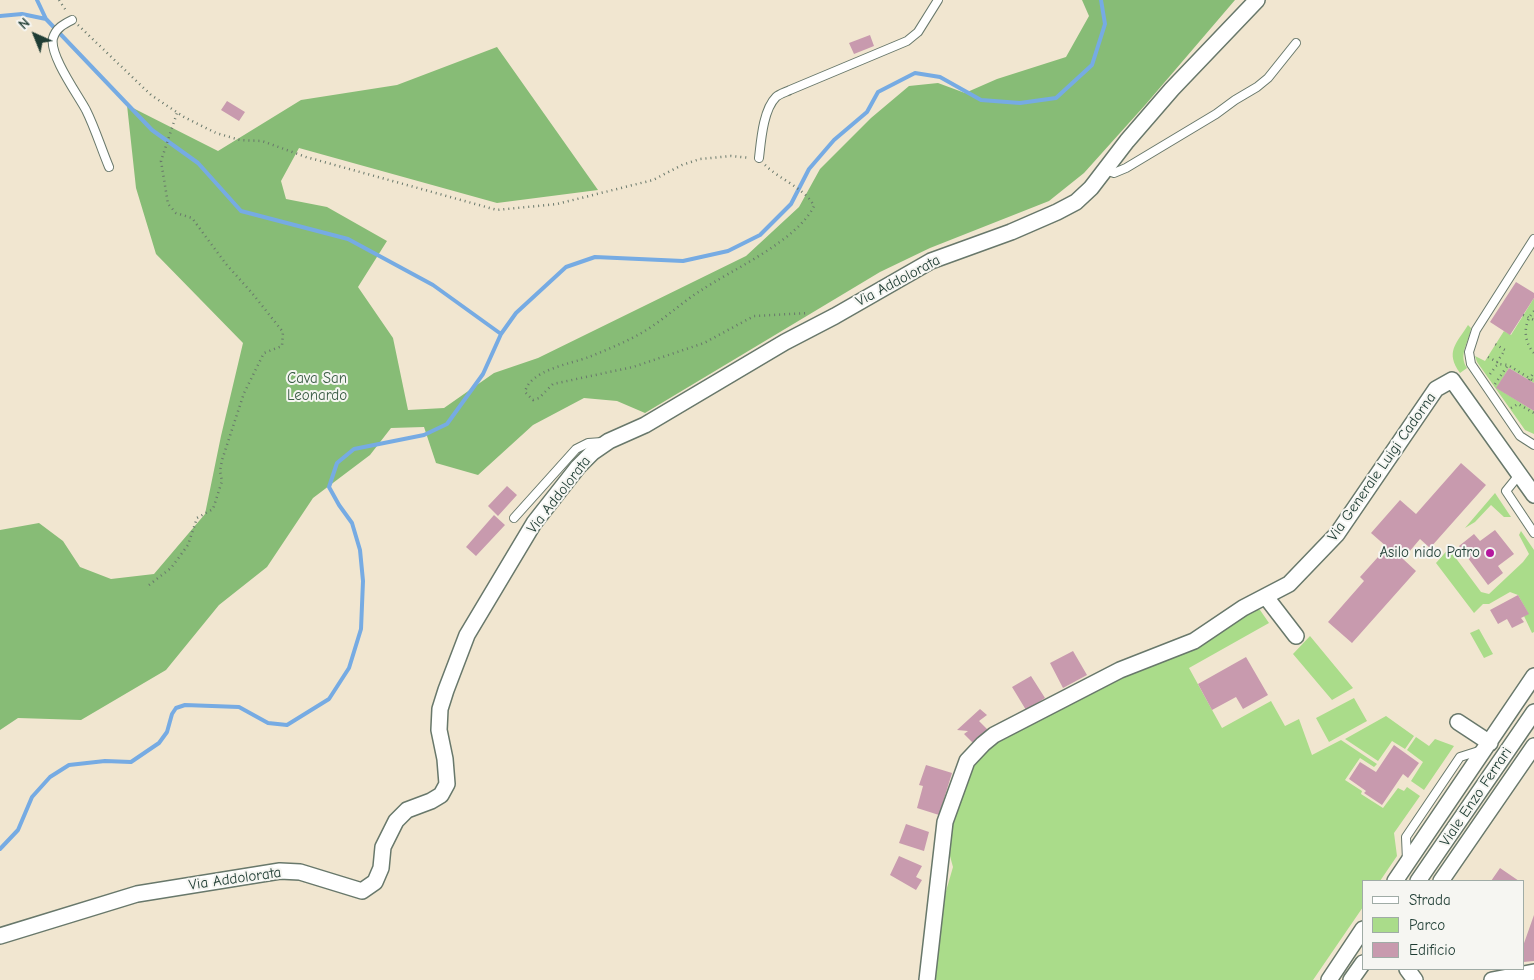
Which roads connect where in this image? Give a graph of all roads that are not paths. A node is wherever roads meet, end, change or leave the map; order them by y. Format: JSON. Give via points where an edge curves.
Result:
{"nodes":[{"id":1,"x":938,"y":0,"type":"edge"},
{"id":2,"x":1257,"y":0,"type":"edge"},
{"id":3,"x":72,"y":20,"type":"road end"},
{"id":4,"x":1296,"y":43,"type":"dead end"},
{"id":5,"x":759,"y":158,"type":"road end"},
{"id":6,"x":109,"y":167,"type":"dead end"},
{"id":7,"x":1105,"y":170,"type":"junction"},
{"id":8,"x":1534,"y":240,"type":"edge"},
{"id":9,"x":609,"y":441,"type":"junction"},
{"id":10,"x":1534,"y":445,"type":"edge"},
{"id":11,"x":1519,"y":474,"type":"junction"},
{"id":12,"x":1533,"y":493,"type":"edge"},
{"id":13,"x":514,"y":518,"type":"dead end"},
{"id":14,"x":1534,"y":533,"type":"edge"},
{"id":15,"x":1266,"y":597,"type":"junction"},
{"id":16,"x":1296,"y":636,"type":"dead end"},
{"id":17,"x":1534,"y":676,"type":"edge"},
{"id":18,"x":1534,"y":712,"type":"edge"},
{"id":19,"x":1458,"y":722,"type":"dead end"},
{"id":20,"x":1488,"y":745,"type":"junction"},
{"id":21,"x":1534,"y":746,"type":"edge"},
{"id":22,"x":1397,"y":880,"type":"edge"},
{"id":23,"x":1419,"y":880,"type":"edge"},
{"id":24,"x":1442,"y":880,"type":"edge"},
{"id":25,"x":1362,"y":931,"type":"edge"},
{"id":26,"x":0,"y":936,"type":"edge"},
{"id":27,"x":1362,"y":965,"type":"edge"},
{"id":28,"x":1534,"y":972,"type":"edge"},
{"id":29,"x":926,"y":980,"type":"edge"},
{"id":30,"x":1328,"y":980,"type":"edge"},
{"id":31,"x":1352,"y":980,"type":"edge"},
{"id":32,"x":1492,"y":980,"type":"edge"}],
"edges":[{"from":1,"to":5,"type":"lane","via":[[918,32],[907,41],[776,97],[768,110]]},
{"from":2,"to":7,"type":"street","name":"Via Addolorata","via":[[1172,89]]},
{"from":3,"to":6,"type":"lane","via":[[56,31],[53,45],[70,85],[86,110]]},
{"from":4,"to":7,"type":"lane","via":[[1268,78],[1216,114],[1126,168],[1114,173]]},
{"from":7,"to":9,"type":"street","name":"Via Addolorata","via":[[1076,202],[1011,232],[931,261],[645,425]]},
{"from":8,"to":10,"type":"lane","via":[[1476,330],[1469,352],[1471,364],[1520,436]]},
{"from":9,"to":13,"type":"lane","via":[[588,443],[576,449]]},
{"from":9,"to":26,"type":"street","name":"Via Addolorata","via":[[578,467],[534,523],[467,636],[440,709],[439,730],[447,784],[442,795],[407,810],[396,821],[383,847],[381,868],[375,882],[362,891],[300,872],[259,873],[137,894]]},
{"from":11,"to":12,"type":"street"},
{"from":11,"to":14,"type":"lane","via":[[1506,491]]},
{"from":11,"to":15,"type":"street","name":"Via Generale Luigi Cadorna","via":[[1452,380],[1436,389],[1337,534],[1289,584]]},
{"from":15,"to":16,"type":"street"},
{"from":15,"to":29,"type":"street","name":"Via Generale Luigi Cadorna","via":[[1243,608],[1194,641],[1120,670],[994,735],[967,761],[946,822]]},
{"from":17,"to":20,"type":"street"},
{"from":18,"to":23,"type":"street","name":"Viale Enzo Ferrari"},
{"from":19,"to":20,"type":"street"},
{"from":20,"to":22,"type":"street"},
{"from":21,"to":24,"type":"street"},
{"from":25,"to":30,"type":"street"},
{"from":27,"to":31,"type":"street"},
{"from":28,"to":32,"type":"street"}]}
